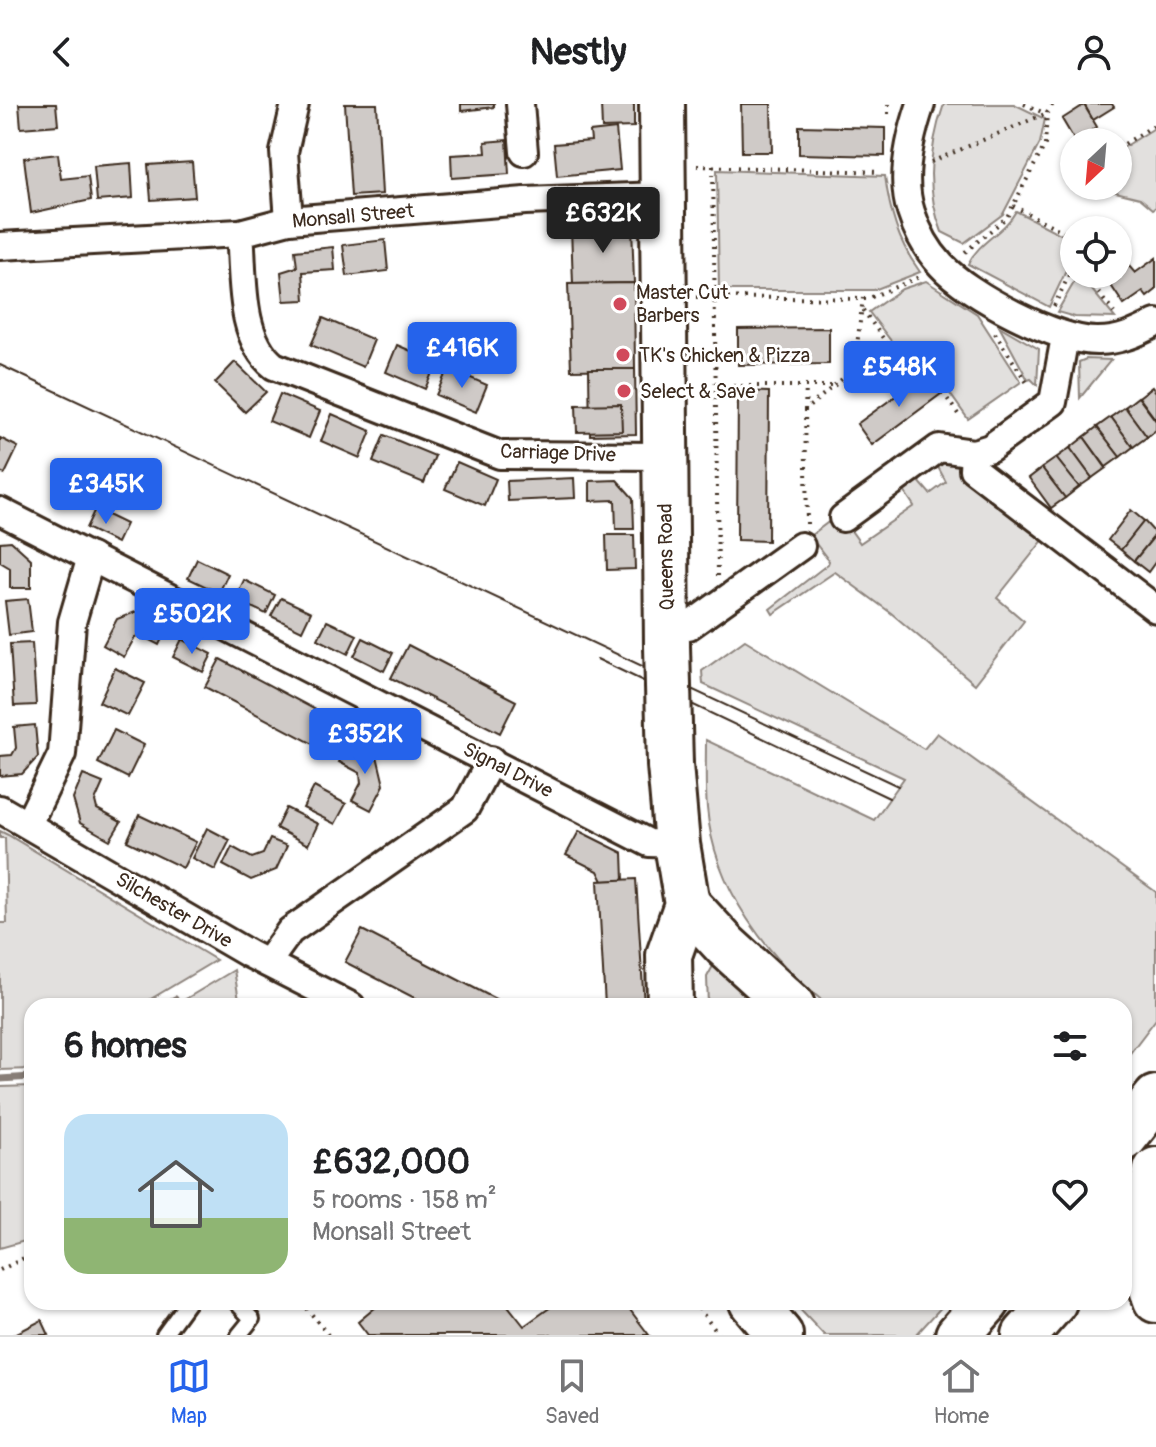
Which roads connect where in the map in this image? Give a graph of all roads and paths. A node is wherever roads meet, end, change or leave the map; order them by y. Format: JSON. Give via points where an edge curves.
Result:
{"nodes":[{"id":1,"x":295,"y":104,"type":"edge"},
{"id":2,"x":520,"y":104,"type":"edge"},
{"id":3,"x":662,"y":104,"type":"edge"},
{"id":4,"x":921,"y":104,"type":"edge"},
{"id":5,"x":1024,"y":104,"type":"edge"},
{"id":6,"x":1053,"y":104,"type":"edge"},
{"id":7,"x":1036,"y":107,"type":"edge"},
{"id":8,"x":1047,"y":113,"type":"junction"},
{"id":9,"x":1156,"y":124,"type":"edge"},
{"id":10,"x":1132,"y":139,"type":"edge"},
{"id":11,"x":524,"y":152,"type":"dead end"},
{"id":12,"x":926,"y":165,"type":"dead end"},
{"id":13,"x":713,"y":166,"type":"junction"},
{"id":14,"x":890,"y":173,"type":"dead end"},
{"id":15,"x":671,"y":181,"type":"junction"},
{"id":16,"x":1013,"y":206,"type":"junction"},
{"id":17,"x":289,"y":220,"type":"junction"},
{"id":18,"x":1060,"y":230,"type":"edge"},
{"id":19,"x":240,"y":233,"type":"junction"},
{"id":20,"x":0,"y":246,"type":"edge"},
{"id":21,"x":949,"y":262,"type":"junction"},
{"id":22,"x":1063,"y":288,"type":"edge"},
{"id":23,"x":1095,"y":288,"type":"edge"},
{"id":24,"x":662,"y":297,"type":"junction"},
{"id":25,"x":715,"y":297,"type":"junction"},
{"id":26,"x":863,"y":298,"type":"junction"},
{"id":27,"x":862,"y":308,"type":"junction"},
{"id":28,"x":1050,"y":314,"type":"dead end"},
{"id":29,"x":988,"y":322,"type":"dead end"},
{"id":30,"x":1122,"y":323,"type":"dead end"},
{"id":31,"x":1156,"y":323,"type":"edge"},
{"id":32,"x":1065,"y":337,"type":"junction"},
{"id":33,"x":716,"y":386,"type":"junction"},
{"id":34,"x":806,"y":386,"type":"junction"},
{"id":35,"x":834,"y":386,"type":"junction"},
{"id":36,"x":1035,"y":395,"type":"dead end"},
{"id":37,"x":805,"y":410,"type":"junction"},
{"id":38,"x":960,"y":417,"type":"dead end"},
{"id":39,"x":974,"y":453,"type":"junction"},
{"id":40,"x":665,"y":456,"type":"junction"},
{"id":41,"x":0,"y":511,"type":"edge"},
{"id":42,"x":843,"y":518,"type":"dead end"},
{"id":43,"x":804,"y":538,"type":"joint"},
{"id":44,"x":91,"y":557,"type":"junction"},
{"id":45,"x":718,"y":576,"type":"dead end"},
{"id":46,"x":1156,"y":609,"type":"edge"},
{"id":47,"x":667,"y":636,"type":"junction"},
{"id":48,"x":491,"y":760,"type":"junction"},
{"id":49,"x":0,"y":809,"type":"edge"},
{"id":50,"x":28,"y":824,"type":"junction"},
{"id":51,"x":677,"y":844,"type":"junction"},
{"id":52,"x":687,"y":904,"type":"junction"},
{"id":53,"x":267,"y":963,"type":"junction"},
{"id":54,"x":335,"y":998,"type":"edge"},
{"id":55,"x":670,"y":998,"type":"edge"},
{"id":56,"x":783,"y":998,"type":"edge"},
{"id":57,"x":1156,"y":1098,"type":"edge"},
{"id":58,"x":1132,"y":1128,"type":"edge"},
{"id":59,"x":1156,"y":1170,"type":"edge"},
{"id":60,"x":1132,"y":1203,"type":"edge"},
{"id":61,"x":24,"y":1258,"type":"edge"},
{"id":62,"x":0,"y":1270,"type":"edge"},
{"id":63,"x":1132,"y":1279,"type":"edge"},
{"id":64,"x":1156,"y":1300,"type":"edge"},
{"id":65,"x":1156,"y":1307,"type":"edge"},
{"id":66,"x":182,"y":1310,"type":"edge"},
{"id":67,"x":244,"y":1310,"type":"edge"},
{"id":68,"x":308,"y":1310,"type":"edge"},
{"id":69,"x":700,"y":1310,"type":"edge"},
{"id":70,"x":759,"y":1310,"type":"edge"},
{"id":71,"x":980,"y":1310,"type":"edge"},
{"id":72,"x":1047,"y":1310,"type":"edge"},
{"id":73,"x":164,"y":1335,"type":"edge"},
{"id":74,"x":239,"y":1335,"type":"edge"},
{"id":75,"x":328,"y":1335,"type":"edge"},
{"id":76,"x":719,"y":1335,"type":"edge"},
{"id":77,"x":780,"y":1335,"type":"edge"},
{"id":78,"x":958,"y":1335,"type":"edge"},
{"id":79,"x":1025,"y":1335,"type":"edge"}],
"edges":[{"from":1,"to":17,"type":"street","via":[[284,152]]},
{"from":2,"to":11,"type":"street"},
{"from":3,"to":15,"type":"highway","name":"Queens Road"},
{"from":4,"to":21,"type":"street","via":[[907,171],[910,210],[923,241]]},
{"from":5,"to":7,"type":"path"},
{"from":6,"to":8,"type":"path"},
{"from":7,"to":8,"type":"path"},
{"from":8,"to":12,"type":"path"},
{"from":8,"to":16,"type":"path","via":[[1045,145]]},
{"from":9,"to":10,"type":"path"},
{"from":13,"to":14,"type":"path"},
{"from":13,"to":15,"type":"path"},
{"from":13,"to":25,"type":"path"},
{"from":15,"to":17,"type":"street","name":"Monsall Street","via":[[525,201]]},
{"from":15,"to":24,"type":"highway","name":"Queens Road"},
{"from":16,"to":18,"type":"path"},
{"from":16,"to":21,"type":"path","via":[[1007,217]]},
{"from":17,"to":19,"type":"street","name":"Monsall Street"},
{"from":19,"to":20,"type":"street","name":"Monsall Street"},
{"from":19,"to":40,"type":"street","name":"Carriage Drive","via":[[251,338],[274,366],[500,455]]},
{"from":21,"to":26,"type":"path"},
{"from":21,"to":32,"type":"street","via":[[973,289]]},
{"from":22,"to":28,"type":"path"},
{"from":23,"to":30,"type":"path"},
{"from":24,"to":25,"type":"path"},
{"from":24,"to":40,"type":"highway","name":"Queens Road"},
{"from":25,"to":26,"type":"path"},
{"from":25,"to":33,"type":"path"},
{"from":26,"to":27,"type":"path"},
{"from":27,"to":35,"type":"path","via":[[854,369]]},
{"from":27,"to":38,"type":"path","via":[[890,348],[918,356]]},
{"from":29,"to":36,"type":"path"},
{"from":31,"to":32,"type":"street","via":[[1119,338]]},
{"from":32,"to":39,"type":"street","via":[[1053,402],[990,448]]},
{"from":33,"to":34,"type":"path"},
{"from":33,"to":45,"type":"path"},
{"from":34,"to":35,"type":"path"},
{"from":34,"to":37,"type":"path"},
{"from":35,"to":37,"type":"path"},
{"from":37,"to":43,"type":"path"},
{"from":39,"to":42,"type":"street","via":[[939,448]]},
{"from":39,"to":46,"type":"street","via":[[973,469]]},
{"from":40,"to":47,"type":"highway","name":"Queens Road"},
{"from":41,"to":44,"type":"street","name":"Signal Drive"},
{"from":43,"to":47,"type":"street","via":[[689,626]]},
{"from":44,"to":48,"type":"street","name":"Signal Drive"},
{"from":44,"to":50,"type":"street","via":[[72,622],[62,754]]},
{"from":47,"to":51,"type":"highway","name":"Queens Road","bridge":true},
{"from":48,"to":51,"type":"street","name":"Signal Drive","via":[[649,843]]},
{"from":48,"to":53,"type":"street","via":[[465,809],[290,931]]},
{"from":49,"to":50,"type":"street","name":"Silchester Drive"},
{"from":50,"to":53,"type":"street","name":"Silchester Drive"},
{"from":51,"to":52,"type":"highway","name":"Queens Road"},
{"from":52,"to":55,"type":"highway","name":"Queens Road","via":[[669,955]]},
{"from":52,"to":56,"type":"highway"},
{"from":53,"to":54,"type":"street","name":"Silchester Drive"},
{"from":57,"to":58,"type":"highway"},
{"from":59,"to":60,"type":"highway"},
{"from":59,"to":64,"type":"highway","via":[[1147,1225]]},
{"from":61,"to":62,"type":"path"},
{"from":63,"to":65,"type":"highway"},
{"from":66,"to":73,"type":"lane"},
{"from":67,"to":74,"type":"lane","via":[[252,1319]]},
{"from":68,"to":75,"type":"path"},
{"from":69,"to":76,"type":"path"},
{"from":70,"to":77,"type":"highway"},
{"from":71,"to":78,"type":"highway"},
{"from":72,"to":79,"type":"highway"}]}
